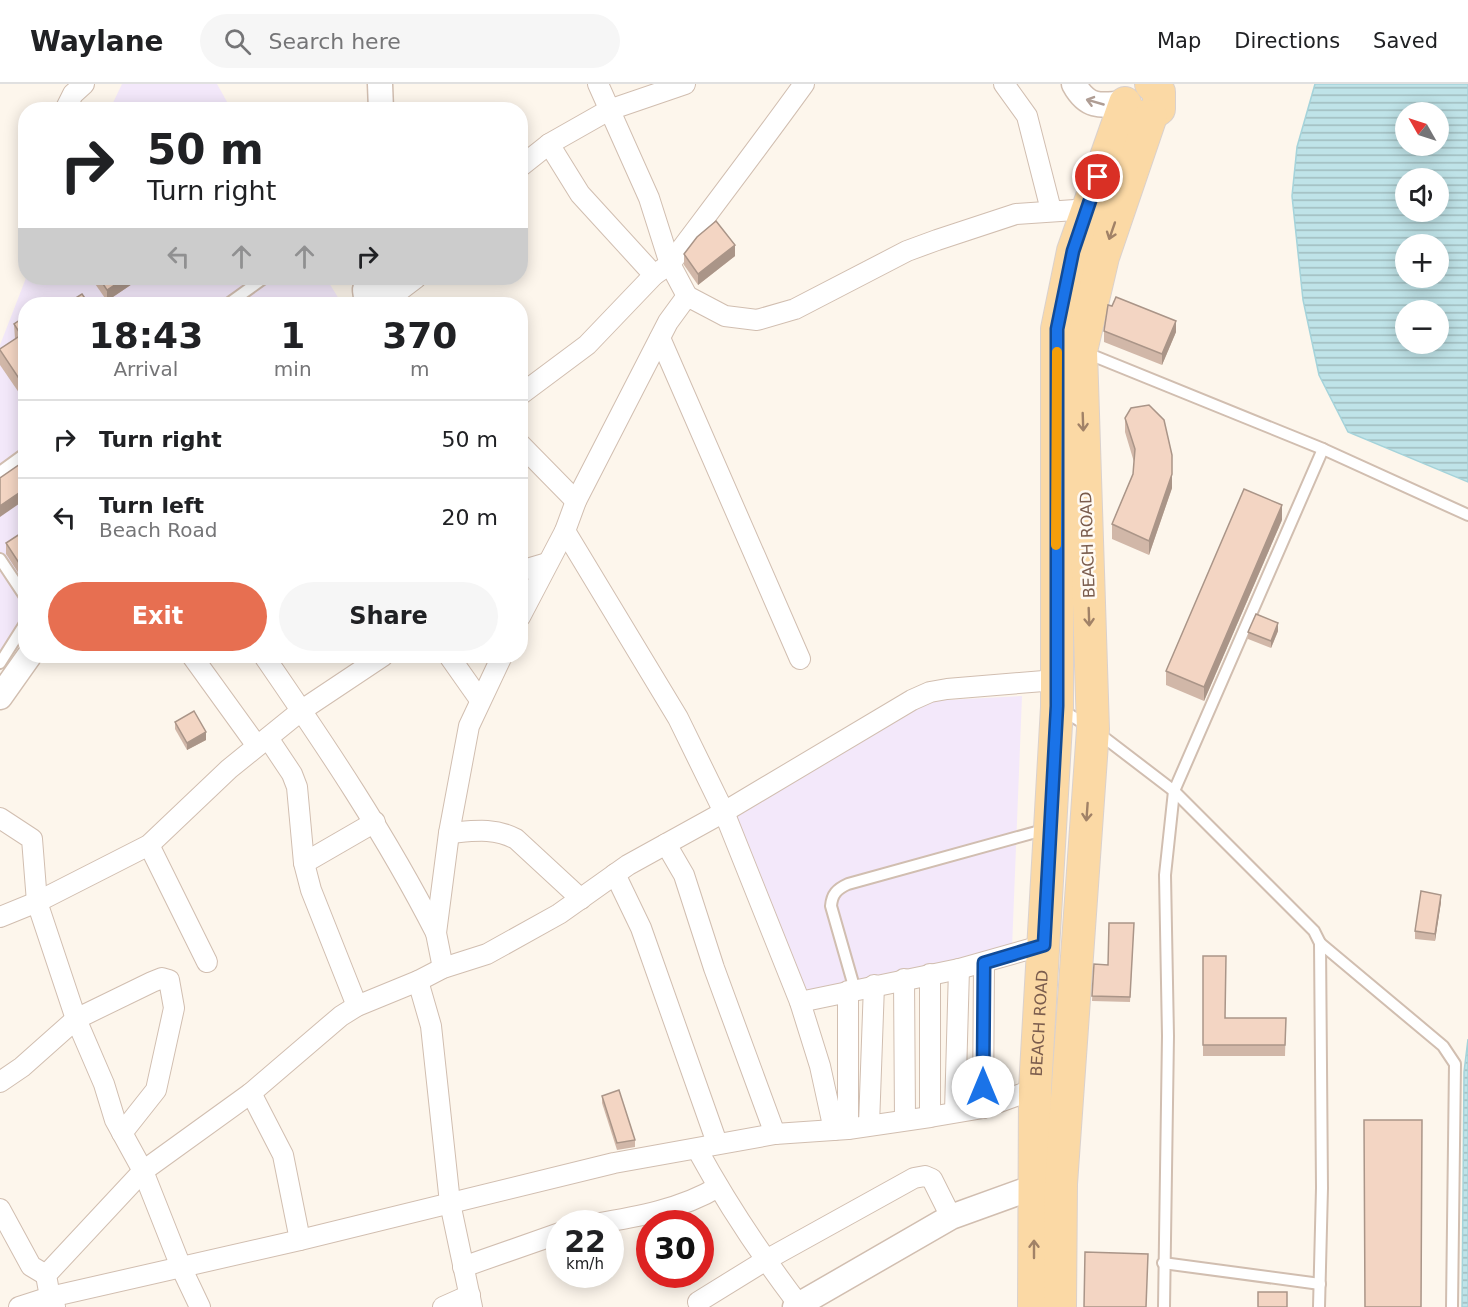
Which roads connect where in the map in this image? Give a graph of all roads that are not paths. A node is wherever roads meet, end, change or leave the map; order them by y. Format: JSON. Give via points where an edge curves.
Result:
{"nodes":[{"id":1,"x":84,"y":84,"type":"edge"},
{"id":2,"x":380,"y":84,"type":"edge"},
{"id":3,"x":598,"y":84,"type":"edge"},
{"id":4,"x":685,"y":84,"type":"edge"},
{"id":5,"x":804,"y":84,"type":"edge"},
{"id":6,"x":1004,"y":84,"type":"edge"},
{"id":7,"x":1074,"y":84,"type":"edge"},
{"id":8,"x":1149,"y":96,"type":"edge"},
{"id":9,"x":69,"y":102,"type":"edge"},
{"id":10,"x":381,"y":102,"type":"edge"},
{"id":11,"x":609,"y":110,"type":"junction"},
{"id":12,"x":549,"y":144,"type":"junction"},
{"id":13,"x":528,"y":161,"type":"edge"},
{"id":14,"x":1089,"y":209,"type":"junction"},
{"id":15,"x":1051,"y":210,"type":"junction"},
{"id":16,"x":662,"y":270,"type":"junction"},
{"id":17,"x":254,"y":285,"type":"edge"},
{"id":18,"x":396,"y":285,"type":"edge"},
{"id":19,"x":375,"y":292,"type":"edge"},
{"id":20,"x":687,"y":296,"type":"junction"},
{"id":21,"x":238,"y":297,"type":"edge"},
{"id":22,"x":660,"y":338,"type":"junction"},
{"id":23,"x":1081,"y":351,"type":"junction"},
{"id":24,"x":528,"y":390,"type":"edge"},
{"id":25,"x":1323,"y":449,"type":"junction"},
{"id":26,"x":528,"y":452,"type":"edge"},
{"id":27,"x":18,"y":459,"type":"edge"},
{"id":28,"x":0,"y":472,"type":"edge"},
{"id":29,"x":576,"y":501,"type":"junction"},
{"id":30,"x":1468,"y":515,"type":"edge"},
{"id":31,"x":565,"y":531,"type":"junction"},
{"id":32,"x":0,"y":559,"type":"edge"},
{"id":33,"x":547,"y":563,"type":"junction"},
{"id":34,"x":528,"y":569,"type":"edge"},
{"id":35,"x":18,"y":586,"type":"edge"},
{"id":36,"x":528,"y":601,"type":"edge"},
{"id":37,"x":18,"y":635,"type":"edge"},
{"id":38,"x":800,"y":659,"type":"dead end"},
{"id":39,"x":0,"y":663,"type":"edge"},
{"id":40,"x":24,"y":663,"type":"edge"},
{"id":41,"x":198,"y":663,"type":"edge"},
{"id":42,"x":269,"y":663,"type":"edge"},
{"id":43,"x":373,"y":663,"type":"edge"},
{"id":44,"x":454,"y":663,"type":"edge"},
{"id":45,"x":498,"y":663,"type":"edge"},
{"id":46,"x":1056,"y":693,"type":"junction"},
{"id":47,"x":0,"y":697,"type":"edge"},
{"id":48,"x":480,"y":700,"type":"junction"},
{"id":49,"x":302,"y":711,"type":"junction"},
{"id":50,"x":1093,"y":729,"type":"junction"},
{"id":51,"x":262,"y":742,"type":"junction"},
{"id":52,"x":1174,"y":791,"type":"junction"},
{"id":53,"x":724,"y":812,"type":"junction"},
{"id":54,"x":0,"y":818,"type":"edge"},
{"id":55,"x":375,"y":822,"type":"junction"},
{"id":56,"x":1050,"y":829,"type":"junction"},
{"id":57,"x":449,"y":833,"type":"junction"},
{"id":58,"x":149,"y":844,"type":"junction"},
{"id":59,"x":666,"y":844,"type":"junction"},
{"id":60,"x":304,"y":863,"type":"junction"},
{"id":61,"x":615,"y":874,"type":"junction"},
{"id":62,"x":581,"y":899,"type":"junction"},
{"id":63,"x":37,"y":902,"type":"junction"},
{"id":64,"x":0,"y":917,"type":"edge"},
{"id":65,"x":436,"y":933,"type":"junction"},
{"id":66,"x":1320,"y":943,"type":"junction"},
{"id":67,"x":1044,"y":945,"type":"junction"},
{"id":68,"x":207,"y":962,"type":"dead end"},
{"id":69,"x":984,"y":963,"type":"junction"},
{"id":70,"x":443,"y":968,"type":"junction"},
{"id":71,"x":959,"y":969,"type":"junction"},
{"id":72,"x":930,"y":974,"type":"junction"},
{"id":73,"x":904,"y":980,"type":"junction"},
{"id":74,"x":418,"y":981,"type":"junction"},
{"id":75,"x":859,"y":989,"type":"junction"},
{"id":76,"x":800,"y":1002,"type":"junction"},
{"id":77,"x":357,"y":1006,"type":"junction"},
{"id":78,"x":76,"y":1019,"type":"junction"},
{"id":79,"x":0,"y":1082,"type":"edge"},
{"id":80,"x":1035,"y":1089,"type":"junction"},
{"id":81,"x":251,"y":1093,"type":"junction"},
{"id":82,"x":983,"y":1108,"type":"junction"},
{"id":83,"x":955,"y":1112,"type":"junction"},
{"id":84,"x":930,"y":1117,"type":"junction"},
{"id":85,"x":905,"y":1119,"type":"junction"},
{"id":86,"x":869,"y":1125,"type":"junction"},
{"id":87,"x":841,"y":1129,"type":"junction"},
{"id":88,"x":122,"y":1133,"type":"junction"},
{"id":89,"x":776,"y":1134,"type":"junction"},
{"id":90,"x":717,"y":1143,"type":"junction"},
{"id":91,"x":697,"y":1149,"type":"junction"},
{"id":92,"x":143,"y":1171,"type":"junction"},
{"id":93,"x":1048,"y":1186,"type":"junction"},
{"id":94,"x":718,"y":1187,"type":"junction"},
{"id":95,"x":450,"y":1203,"type":"junction"},
{"id":96,"x":0,"y":1209,"type":"edge"},
{"id":97,"x":951,"y":1217,"type":"junction"},
{"id":98,"x":624,"y":1218,"type":"edge"},
{"id":99,"x":546,"y":1238,"type":"edge"},
{"id":100,"x":300,"y":1240,"type":"junction"},
{"id":101,"x":766,"y":1260,"type":"junction"},
{"id":102,"x":1163,"y":1263,"type":"junction"},
{"id":103,"x":181,"y":1267,"type":"junction"},
{"id":104,"x":463,"y":1267,"type":"junction"},
{"id":105,"x":45,"y":1275,"type":"junction"},
{"id":106,"x":1320,"y":1284,"type":"junction"},
{"id":107,"x":471,"y":1301,"type":"edge"},
{"id":108,"x":53,"y":1302,"type":"edge"},
{"id":109,"x":698,"y":1302,"type":"dead end"},
{"id":110,"x":797,"y":1306,"type":"edge"},
{"id":111,"x":19,"y":1307,"type":"edge"},
{"id":112,"x":200,"y":1307,"type":"edge"},
{"id":113,"x":443,"y":1307,"type":"edge"},
{"id":114,"x":1034,"y":1307,"type":"edge"},
{"id":115,"x":1060,"y":1307,"type":"edge"},
{"id":116,"x":1164,"y":1307,"type":"edge"},
{"id":117,"x":1319,"y":1307,"type":"edge"},
{"id":118,"x":1452,"y":1307,"type":"edge"}],
"edges":[{"from":1,"to":9,"type":"street"},
{"from":2,"to":10,"type":"street"},
{"from":3,"to":11,"type":"street"},
{"from":4,"to":11,"type":"street"},
{"from":5,"to":16,"type":"street","via":[[738,177]]},
{"from":6,"to":15,"type":"street","via":[[1027,116]]},
{"from":8,"to":7,"type":"street","one_way":true,"via":[[1100,106],[1082,98]]},
{"from":8,"to":14,"type":"main road","name":"BEACH ROAD","via":[[1102,161]]},
{"from":8,"to":23,"type":"main road","name":"BEACH ROAD","one_way":true},
{"from":11,"to":12,"type":"street"},
{"from":11,"to":16,"type":"street","via":[[648,198]]},
{"from":12,"to":13,"type":"street"},
{"from":12,"to":16,"type":"street","via":[[580,194]]},
{"from":14,"to":15,"type":"street"},
{"from":14,"to":46,"type":"main road","name":"BEACH ROAD","via":[[1073,251],[1057,329]]},
{"from":15,"to":20,"type":"street","via":[[1016,214],[937,240],[795,309],[757,320],[725,316]]},
{"from":16,"to":20,"type":"street"},
{"from":16,"to":24,"type":"street","via":[[587,345]]},
{"from":17,"to":21,"type":"lane"},
{"from":18,"to":19,"type":"street"},
{"from":20,"to":22,"type":"street"},
{"from":22,"to":29,"type":"street"},
{"from":22,"to":38,"type":"street"},
{"from":23,"to":25,"type":"lane"},
{"from":23,"to":50,"type":"main road","name":"BEACH ROAD","one_way":true},
{"from":25,"to":30,"type":"lane"},
{"from":25,"to":52,"type":"lane"},
{"from":26,"to":29,"type":"street"},
{"from":27,"to":28,"type":"lane"},
{"from":29,"to":31,"type":"street"},
{"from":31,"to":33,"type":"street"},
{"from":31,"to":53,"type":"street","via":[[678,718]]},
{"from":32,"to":35,"type":"lane"},
{"from":33,"to":34,"type":"street"},
{"from":33,"to":36,"type":"street"},
{"from":37,"to":39,"type":"lane"},
{"from":40,"to":47,"type":"street"},
{"from":41,"to":51,"type":"street"},
{"from":42,"to":49,"type":"street"},
{"from":43,"to":49,"type":"street"},
{"from":44,"to":48,"type":"street"},
{"from":45,"to":48,"type":"street"},
{"from":46,"to":50,"type":"lane"},
{"from":46,"to":53,"type":"street","via":[[930,692]]},
{"from":46,"to":56,"type":"main road","name":"BEACH ROAD"},
{"from":48,"to":57,"type":"street","via":[[469,726]]},
{"from":49,"to":51,"type":"street"},
{"from":49,"to":55,"type":"street"},
{"from":50,"to":52,"type":"lane"},
{"from":50,"to":93,"type":"main road","name":"BEACH ROAD","one_way":true},
{"from":51,"to":58,"type":"street"},
{"from":51,"to":60,"type":"street","via":[[292,774],[297,787]]},
{"from":52,"to":66,"type":"lane","via":[[1314,931]]},
{"from":52,"to":102,"type":"lane","via":[[1165,875],[1168,1036]]},
{"from":53,"to":59,"type":"street"},
{"from":53,"to":76,"type":"street"},
{"from":54,"to":63,"type":"street","via":[[32,839]]},
{"from":55,"to":60,"type":"street"},
{"from":55,"to":65,"type":"street"},
{"from":56,"to":67,"type":"main road","name":"BEACH ROAD"},
{"from":56,"to":75,"type":"lane","via":[[837,889],[831,906]]},
{"from":57,"to":62,"type":"street","via":[[504,832]]},
{"from":57,"to":65,"type":"street"},
{"from":58,"to":63,"type":"street"},
{"from":58,"to":68,"type":"street"},
{"from":59,"to":61,"type":"street"},
{"from":59,"to":89,"type":"street","via":[[684,875]]},
{"from":60,"to":77,"type":"street"},
{"from":61,"to":62,"type":"street"},
{"from":61,"to":90,"type":"street","via":[[641,928]]},
{"from":62,"to":70,"type":"street","via":[[487,954]]},
{"from":63,"to":64,"type":"street"},
{"from":63,"to":78,"type":"street"},
{"from":65,"to":70,"type":"street"},
{"from":66,"to":106,"type":"lane"},
{"from":66,"to":118,"type":"lane","via":[[1443,1046],[1455,1064]]},
{"from":67,"to":69,"type":"street"},
{"from":67,"to":80,"type":"main road","name":"BEACH ROAD"},
{"from":69,"to":71,"type":"street"},
{"from":69,"to":82,"type":"street"},
{"from":70,"to":74,"type":"street"},
{"from":71,"to":72,"type":"street"},
{"from":71,"to":83,"type":"street"},
{"from":72,"to":73,"type":"street"},
{"from":72,"to":84,"type":"street"},
{"from":73,"to":75,"type":"street"},
{"from":73,"to":85,"type":"street"},
{"from":74,"to":77,"type":"street"},
{"from":74,"to":95,"type":"street","via":[[430,1026]]},
{"from":75,"to":76,"type":"street"},
{"from":75,"to":86,"type":"street"},
{"from":75,"to":87,"type":"street"},
{"from":76,"to":87,"type":"street"},
{"from":77,"to":81,"type":"street"},
{"from":78,"to":79,"type":"street"},
{"from":78,"to":88,"type":"street"},
{"from":78,"to":88,"type":"street","via":[[152,982],[169,980],[174,1008],[156,1090]]},
{"from":80,"to":82,"type":"street"},
{"from":80,"to":93,"type":"main road","name":"BEACH ROAD"},
{"from":81,"to":92,"type":"street"},
{"from":81,"to":100,"type":"street","via":[[283,1155]]},
{"from":82,"to":83,"type":"street"},
{"from":83,"to":84,"type":"street"},
{"from":84,"to":85,"type":"street"},
{"from":85,"to":86,"type":"street"},
{"from":86,"to":87,"type":"street"},
{"from":87,"to":89,"type":"street"},
{"from":88,"to":92,"type":"street"},
{"from":89,"to":90,"type":"street"},
{"from":90,"to":91,"type":"street"},
{"from":91,"to":94,"type":"street"},
{"from":91,"to":95,"type":"street","via":[[614,1163]]},
{"from":92,"to":103,"type":"street"},
{"from":92,"to":105,"type":"street"},
{"from":93,"to":97,"type":"street"},
{"from":114,"to":93,"type":"main road","name":"BEACH ROAD","one_way":true},
{"from":93,"to":115,"type":"main road","name":"BEACH ROAD"},
{"from":94,"to":98,"type":"street","via":[[698,1199]]},
{"from":94,"to":101,"type":"street"},
{"from":95,"to":100,"type":"street"},
{"from":95,"to":104,"type":"street"},
{"from":96,"to":105,"type":"street","via":[[25,1258]]},
{"from":97,"to":101,"type":"street","via":[[936,1183],[925,1176],[914,1178]]},
{"from":97,"to":110,"type":"street"},
{"from":99,"to":104,"type":"street"},
{"from":100,"to":103,"type":"street"},
{"from":101,"to":109,"type":"street"},
{"from":101,"to":110,"type":"street"},
{"from":102,"to":106,"type":"lane"},
{"from":102,"to":116,"type":"lane"},
{"from":103,"to":108,"type":"street"},
{"from":103,"to":112,"type":"street"},
{"from":104,"to":107,"type":"street"},
{"from":105,"to":108,"type":"street"},
{"from":106,"to":117,"type":"lane"},
{"from":107,"to":113,"type":"street"},
{"from":108,"to":111,"type":"street"}]}
